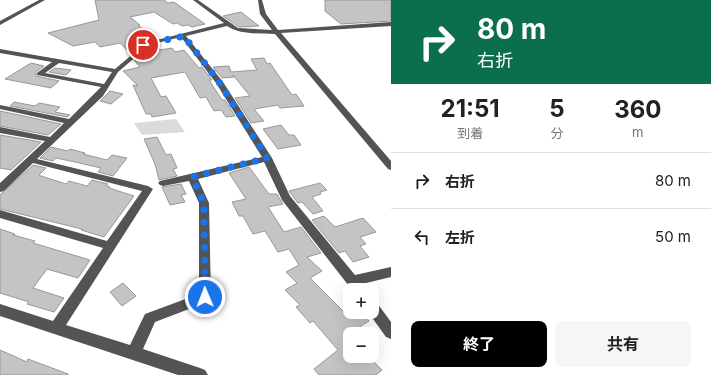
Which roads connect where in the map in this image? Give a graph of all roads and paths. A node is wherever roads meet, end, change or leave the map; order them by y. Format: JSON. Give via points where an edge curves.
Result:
{"nodes":[{"id":1,"x":43,"y":0,"type":"edge"},
{"id":2,"x":194,"y":0,"type":"edge"},
{"id":3,"x":260,"y":0,"type":"edge"},
{"id":4,"x":0,"y":23,"type":"edge"},
{"id":5,"x":228,"y":24,"type":"junction"},
{"id":6,"x":391,"y":24,"type":"edge"},
{"id":7,"x":277,"y":32,"type":"junction"},
{"id":8,"x":184,"y":36,"type":"junction"},
{"id":9,"x":0,"y":51,"type":"edge"},
{"id":10,"x":58,"y":61,"type":"junction"},
{"id":11,"x":116,"y":71,"type":"junction"},
{"id":12,"x":105,"y":86,"type":"junction"},
{"id":13,"x":0,"y":107,"type":"edge"},
{"id":14,"x":70,"y":122,"type":"junction"},
{"id":15,"x":0,"y":130,"type":"edge"},
{"id":16,"x":51,"y":140,"type":"junction"},
{"id":17,"x":267,"y":158,"type":"junction"},
{"id":18,"x":31,"y":160,"type":"junction"},
{"id":19,"x":391,"y":167,"type":"edge"},
{"id":20,"x":0,"y":175,"type":"edge"},
{"id":21,"x":192,"y":177,"type":"junction"},
{"id":22,"x":11,"y":178,"type":"junction"},
{"id":23,"x":163,"y":183,"type":"dead end"},
{"id":24,"x":0,"y":189,"type":"edge"},
{"id":25,"x":0,"y":214,"type":"edge"},
{"id":26,"x":110,"y":246,"type":"junction"},
{"id":27,"x":391,"y":272,"type":"edge"},
{"id":28,"x":354,"y":283,"type":"edge"},
{"id":29,"x":364,"y":283,"type":"edge"},
{"id":30,"x":0,"y":310,"type":"edge"},
{"id":31,"x":379,"y":317,"type":"edge"},
{"id":32,"x":56,"y":328,"type":"junction"},
{"id":33,"x":391,"y":333,"type":"edge"},
{"id":34,"x":134,"y":353,"type":"junction"},
{"id":35,"x":200,"y":375,"type":"edge"}],
"edges":[{"from":1,"to":4,"type":"street"},
{"from":2,"to":5,"type":"street"},
{"from":3,"to":7,"type":"street","via":[[263,14]]},
{"from":5,"to":7,"type":"street","via":[[236,29]]},
{"from":5,"to":8,"type":"street"},
{"from":6,"to":7,"type":"street"},
{"from":7,"to":19,"type":"street"},
{"from":8,"to":11,"type":"street","via":[[143,45]]},
{"from":8,"to":17,"type":"street","via":[[219,82]]},
{"from":9,"to":10,"type":"street"},
{"from":10,"to":11,"type":"street"},
{"from":10,"to":12,"type":"street","via":[[39,74]]},
{"from":11,"to":12,"type":"street"},
{"from":12,"to":14,"type":"street"},
{"from":13,"to":14,"type":"street"},
{"from":14,"to":16,"type":"street"},
{"from":15,"to":16,"type":"street"},
{"from":16,"to":18,"type":"street"},
{"from":17,"to":21,"type":"street"},
{"from":17,"to":28,"type":"street","via":[[286,198]]},
{"from":18,"to":22,"type":"street"},
{"from":18,"to":26,"type":"street","via":[[148,189]]},
{"from":20,"to":22,"type":"street"},
{"from":21,"to":23,"type":"street"},
{"from":21,"to":34,"type":"street","via":[[204,203],[205,297],[150,318]]},
{"from":22,"to":24,"type":"street"},
{"from":25,"to":26,"type":"street"},
{"from":26,"to":32,"type":"street"},
{"from":27,"to":29,"type":"street"},
{"from":30,"to":32,"type":"street"},
{"from":31,"to":33,"type":"street"},
{"from":32,"to":34,"type":"street"},
{"from":34,"to":35,"type":"street"}]}
